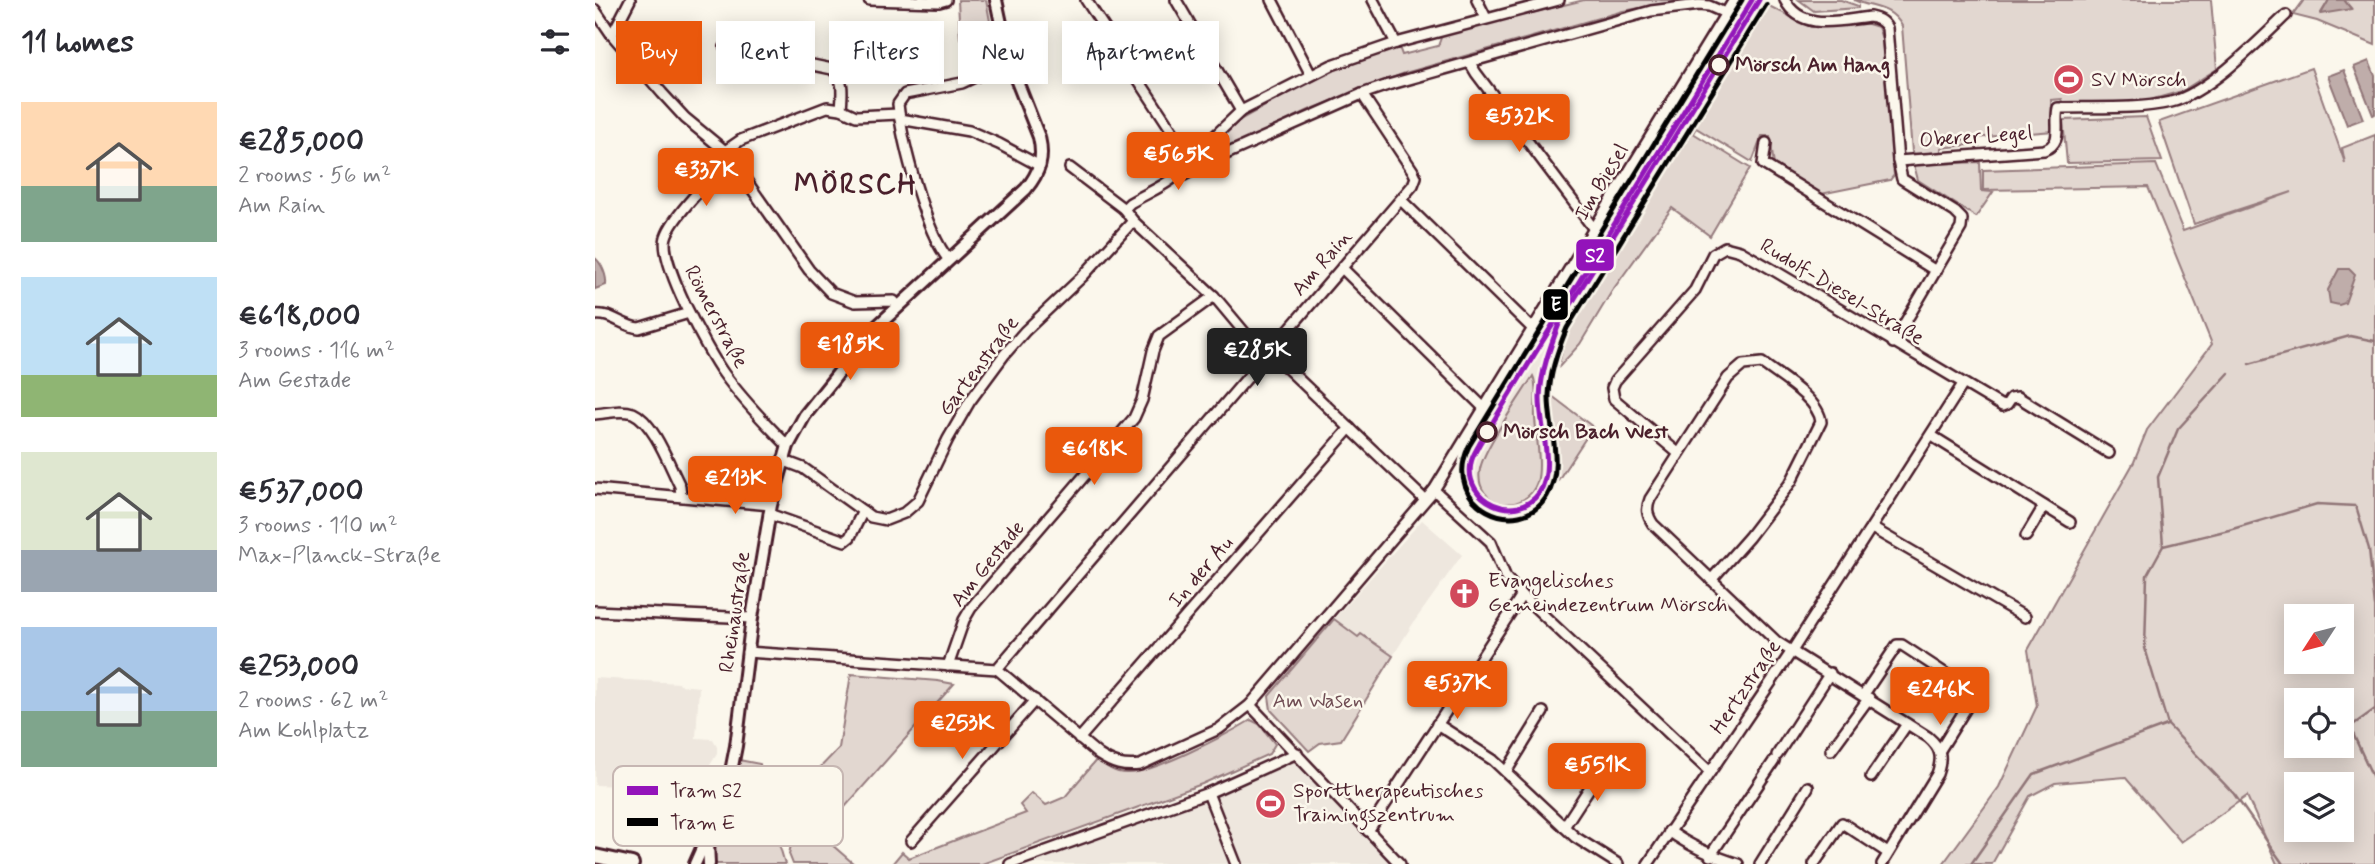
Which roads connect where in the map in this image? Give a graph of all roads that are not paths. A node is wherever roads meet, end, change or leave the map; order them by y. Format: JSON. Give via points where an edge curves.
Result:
{"nodes":[{"id":1,"x":630,"y":0,"type":"edge"},
{"id":2,"x":869,"y":0,"type":"edge"},
{"id":3,"x":946,"y":0,"type":"edge"},
{"id":4,"x":996,"y":0,"type":"edge"},
{"id":5,"x":1086,"y":0,"type":"edge"},
{"id":6,"x":1176,"y":0,"type":"edge"},
{"id":7,"x":1272,"y":0,"type":"edge"},
{"id":8,"x":1373,"y":0,"type":"edge"},
{"id":9,"x":1477,"y":0,"type":"edge"},
{"id":10,"x":1559,"y":0,"type":"edge"},
{"id":11,"x":1734,"y":0,"type":"edge"},
{"id":12,"x":1785,"y":0,"type":"edge"},
{"id":13,"x":595,"y":10,"type":"edge"},
{"id":14,"x":1725,"y":13,"type":"junction"},
{"id":15,"x":2286,"y":15,"type":"dead end"},
{"id":16,"x":1486,"y":18,"type":"junction"},
{"id":17,"x":1000,"y":21,"type":"edge"},
{"id":18,"x":612,"y":35,"type":"junction"},
{"id":19,"x":1396,"y":43,"type":"junction"},
{"id":20,"x":1470,"y":62,"type":"junction"},
{"id":21,"x":815,"y":66,"type":"edge"},
{"id":22,"x":1311,"y":75,"type":"junction"},
{"id":23,"x":958,"y":84,"type":"edge"},
{"id":24,"x":1018,"y":84,"type":"edge"},
{"id":25,"x":1362,"y":94,"type":"junction"},
{"id":26,"x":841,"y":109,"type":"junction"},
{"id":27,"x":1241,"y":111,"type":"junction"},
{"id":28,"x":900,"y":116,"type":"junction"},
{"id":29,"x":1766,"y":144,"type":"dead end"},
{"id":30,"x":1191,"y":150,"type":"junction"},
{"id":31,"x":728,"y":155,"type":"junction"},
{"id":32,"x":1898,"y":161,"type":"junction"},
{"id":33,"x":1040,"y":166,"type":"junction"},
{"id":34,"x":1070,"y":168,"type":"dead end"},
{"id":35,"x":1181,"y":174,"type":"junction"},
{"id":36,"x":1401,"y":200,"type":"junction"},
{"id":37,"x":1123,"y":209,"type":"junction"},
{"id":38,"x":1133,"y":221,"type":"junction"},
{"id":39,"x":1594,"y":229,"type":"junction"},
{"id":40,"x":949,"y":260,"type":"junction"},
{"id":41,"x":1342,"y":268,"type":"junction"},
{"id":42,"x":1936,"y":271,"type":"junction"},
{"id":43,"x":1214,"y":296,"type":"junction"},
{"id":44,"x":898,"y":306,"type":"junction"},
{"id":45,"x":689,"y":313,"type":"junction"},
{"id":46,"x":595,"y":315,"type":"edge"},
{"id":47,"x":1532,"y":328,"type":"junction"},
{"id":48,"x":1893,"y":343,"type":"junction"},
{"id":49,"x":1267,"y":354,"type":"junction"},
{"id":50,"x":1963,"y":384,"type":"junction"},
{"id":51,"x":1483,"y":407,"type":"junction"},
{"id":52,"x":595,"y":414,"type":"edge"},
{"id":53,"x":1350,"y":428,"type":"junction"},
{"id":54,"x":1932,"y":436,"type":"junction"},
{"id":55,"x":788,"y":446,"type":"junction"},
{"id":56,"x":1678,"y":453,"type":"junction"},
{"id":57,"x":2109,"y":453,"type":"dead end"},
{"id":58,"x":782,"y":460,"type":"junction"},
{"id":59,"x":595,"y":489,"type":"edge"},
{"id":60,"x":1434,"y":490,"type":"junction"},
{"id":61,"x":681,"y":495,"type":"junction"},
{"id":62,"x":1426,"y":500,"type":"junction"},
{"id":63,"x":2045,"y":506,"type":"junction"},
{"id":64,"x":770,"y":510,"type":"junction"},
{"id":65,"x":863,"y":511,"type":"junction"},
{"id":66,"x":2070,"y":522,"type":"dead end"},
{"id":67,"x":1872,"y":528,"type":"junction"},
{"id":68,"x":2026,"y":536,"type":"dead end"},
{"id":69,"x":1711,"y":580,"type":"junction"},
{"id":70,"x":1522,"y":595,"type":"junction"},
{"id":71,"x":595,"y":611,"type":"edge"},
{"id":72,"x":2025,"y":617,"type":"dead end"},
{"id":73,"x":752,"y":618,"type":"junction"},
{"id":74,"x":1792,"y":651,"type":"junction"},
{"id":75,"x":747,"y":652,"type":"junction"},
{"id":76,"x":947,"y":666,"type":"junction"},
{"id":77,"x":997,"y":669,"type":"junction"},
{"id":78,"x":1830,"y":673,"type":"junction"},
{"id":79,"x":1866,"y":696,"type":"junction"},
{"id":80,"x":1035,"y":700,"type":"junction"},
{"id":81,"x":1250,"y":705,"type":"junction"},
{"id":82,"x":1543,"y":712,"type":"dead end"},
{"id":83,"x":1437,"y":724,"type":"junction"},
{"id":84,"x":1907,"y":724,"type":"junction"},
{"id":85,"x":1079,"y":739,"type":"junction"},
{"id":86,"x":1831,"y":750,"type":"dead end"},
{"id":87,"x":1940,"y":750,"type":"junction"},
{"id":88,"x":1297,"y":753,"type":"junction"},
{"id":89,"x":1605,"y":764,"type":"dead end"},
{"id":90,"x":732,"y":766,"type":"edge"},
{"id":91,"x":1506,"y":772,"type":"junction"},
{"id":92,"x":1710,"y":772,"type":"junction"},
{"id":93,"x":1871,"y":776,"type":"dead end"},
{"id":94,"x":1808,"y":787,"type":"dead end"},
{"id":95,"x":1208,"y":793,"type":"junction"},
{"id":96,"x":1564,"y":827,"type":"junction"},
{"id":97,"x":1369,"y":831,"type":"junction"},
{"id":98,"x":1669,"y":831,"type":"junction"},
{"id":99,"x":911,"y":841,"type":"dead end"},
{"id":100,"x":704,"y":846,"type":"edge"},
{"id":101,"x":708,"y":846,"type":"edge"},
{"id":102,"x":1888,"y":853,"type":"junction"},
{"id":103,"x":595,"y":856,"type":"edge"},
{"id":104,"x":1710,"y":856,"type":"junction"},
{"id":105,"x":632,"y":864,"type":"edge"},
{"id":106,"x":695,"y":864,"type":"edge"},
{"id":107,"x":709,"y":864,"type":"edge"},
{"id":108,"x":1010,"y":864,"type":"edge"},
{"id":109,"x":1236,"y":864,"type":"edge"},
{"id":110,"x":1399,"y":864,"type":"edge"},
{"id":111,"x":1618,"y":864,"type":"edge"},
{"id":112,"x":1648,"y":864,"type":"edge"},
{"id":113,"x":1738,"y":864,"type":"edge"},
{"id":114,"x":1761,"y":864,"type":"edge"},
{"id":115,"x":1814,"y":864,"type":"edge"},
{"id":116,"x":1882,"y":864,"type":"edge"}],
"edges":[{"from":1,"to":18,"type":"street"},
{"from":2,"to":3,"type":"street"},
{"from":4,"to":17,"type":"street"},
{"from":5,"to":30,"type":"street","via":[[1184,149]]},
{"from":6,"to":27,"type":"street"},
{"from":7,"to":22,"type":"street"},
{"from":8,"to":19,"type":"street"},
{"from":9,"to":16,"type":"street"},
{"from":10,"to":16,"type":"street"},
{"from":11,"to":14,"type":"street","name":"Im Biesel"},
{"from":12,"to":32,"type":"street","via":[[1791,11],[1808,20],[1870,17],[1888,28]]},
{"from":13,"to":18,"type":"street"},
{"from":14,"to":20,"type":"street","via":[[1699,5],[1651,11]]},
{"from":14,"to":39,"type":"street","name":"Im Biesel"},
{"from":15,"to":32,"type":"street","name":"Oberer Legel","via":[[2227,68],[2191,95],[2173,102],[2058,108],[2058,138],[2053,147],[2044,150]]},
{"from":16,"to":19,"type":"street"},
{"from":18,"to":31,"type":"street","via":[[685,118]]},
{"from":19,"to":22,"type":"street"},
{"from":20,"to":25,"type":"street"},
{"from":20,"to":39,"type":"street"},
{"from":21,"to":26,"type":"street","via":[[839,74]]},
{"from":22,"to":27,"type":"street"},
{"from":23,"to":28,"type":"street","via":[[905,94],[898,104]]},
{"from":24,"to":33,"type":"street","via":[[1039,137]]},
{"from":25,"to":35,"type":"street"},
{"from":25,"to":36,"type":"street","name":"Am Rain","via":[[1416,177]]},
{"from":26,"to":28,"type":"street","via":[[856,116]]},
{"from":26,"to":31,"type":"street","via":[[827,107],[777,124],[741,140]]},
{"from":27,"to":30,"type":"street","via":[[1199,151]]},
{"from":28,"to":33,"type":"street","via":[[969,131]]},
{"from":28,"to":40,"type":"street","via":[[922,203]]},
{"from":29,"to":42,"type":"street","via":[[1763,164]]},
{"from":30,"to":35,"type":"street"},
{"from":31,"to":44,"type":"street","via":[[809,270],[831,293],[855,302],[887,300]]},
{"from":31,"to":45,"type":"street","name":"Römerstraße","via":[[665,238],[664,249]]},
{"from":32,"to":42,"type":"street","via":[[1902,179],[1962,219]]},
{"from":33,"to":40,"type":"street","name":"Rheinaustraße","via":[[1026,189]]},
{"from":34,"to":37,"type":"street"},
{"from":35,"to":37,"type":"street"},
{"from":36,"to":41,"type":"street","name":"Am Rain"},
{"from":36,"to":47,"type":"street"},
{"from":37,"to":38,"type":"street"},
{"from":38,"to":43,"type":"street"},
{"from":38,"to":65,"type":"street","name":"Gartenstraße","via":[[1005,355],[970,401],[918,501],[886,520]]},
{"from":39,"to":47,"type":"street","name":"Im Biesel"},
{"from":40,"to":44,"type":"street","name":"Rheinaustraße"},
{"from":41,"to":49,"type":"street","name":"Am Rain"},
{"from":41,"to":51,"type":"street"},
{"from":42,"to":48,"type":"street"},
{"from":43,"to":49,"type":"street"},
{"from":43,"to":76,"type":"street","name":"Am Gestade","via":[[1159,337],[1134,418],[971,608]]},
{"from":44,"to":55,"type":"street","name":"Rheinaustraße","via":[[842,366]]},
{"from":45,"to":46,"type":"street","via":[[639,328],[604,314]]},
{"from":45,"to":55,"type":"street","name":"Römerstraße","via":[[722,371]]},
{"from":47,"to":51,"type":"street","name":"Im Biesel"},
{"from":48,"to":50,"type":"street","name":"Rudolf-Diesel-Straße"},
{"from":48,"to":56,"type":"street","name":"Rudolf-Diesel-Straße","via":[[1740,251],[1719,249],[1695,290],[1612,388],[1614,399]]},
{"from":49,"to":53,"type":"street"},
{"from":49,"to":77,"type":"street","name":"Am Rain"},
{"from":50,"to":54,"type":"street","name":"Hertzstraße"},
{"from":50,"to":57,"type":"street","via":[[2002,406],[2018,397]]},
{"from":51,"to":60,"type":"street","name":"Im Biesel"},
{"from":52,"to":61,"type":"street","via":[[631,412],[642,418]]},
{"from":53,"to":62,"type":"street"},
{"from":53,"to":85,"type":"street","name":"In der Au"},
{"from":54,"to":63,"type":"street"},
{"from":54,"to":67,"type":"street","name":"Hertzstraße"},
{"from":55,"to":58,"type":"street","name":"Rheinaustraße"},
{"from":56,"to":69,"type":"street","via":[[1650,499],[1648,516]]},
{"from":56,"to":69,"type":"street","via":[[1728,378],[1743,365],[1762,363],[1813,403],[1821,417],[1820,429],[1791,482]]},
{"from":58,"to":64,"type":"street","name":"Rheinaustraße"},
{"from":58,"to":65,"type":"street","name":"Gartenstraße","via":[[803,468]]},
{"from":59,"to":61,"type":"street"},
{"from":60,"to":62,"type":"street"},
{"from":60,"to":70,"type":"street","via":[[1491,542],[1506,578]]},
{"from":61,"to":64,"type":"street"},
{"from":62,"to":81,"type":"street"},
{"from":63,"to":66,"type":"street"},
{"from":63,"to":68,"type":"street"},
{"from":64,"to":65,"type":"street","via":[[845,541]]},
{"from":64,"to":73,"type":"street","name":"Rheinaustraße"},
{"from":67,"to":72,"type":"street"},
{"from":67,"to":74,"type":"street","name":"Hertzstraße"},
{"from":69,"to":74,"type":"street"},
{"from":70,"to":83,"type":"street"},
{"from":70,"to":92,"type":"street"},
{"from":71,"to":73,"type":"street"},
{"from":73,"to":75,"type":"street","name":"Rheinaustraße"},
{"from":74,"to":78,"type":"street"},
{"from":74,"to":92,"type":"street","name":"Hertzstraße"},
{"from":75,"to":76,"type":"street"},
{"from":75,"to":90,"type":"street","name":"Rheinaustraße"},
{"from":76,"to":77,"type":"street"},
{"from":77,"to":80,"type":"street"},
{"from":78,"to":79,"type":"street"},
{"from":78,"to":104,"type":"street"},
{"from":79,"to":84,"type":"street"},
{"from":79,"to":86,"type":"street"},
{"from":79,"to":87,"type":"street","via":[[1897,645],[1966,687],[1971,700]]},
{"from":80,"to":85,"type":"street"},
{"from":80,"to":99,"type":"street"},
{"from":81,"to":85,"type":"street","via":[[1219,729],[1140,765],[1111,764]]},
{"from":81,"to":88,"type":"street"},
{"from":82,"to":91,"type":"street"},
{"from":83,"to":91,"type":"street"},
{"from":83,"to":97,"type":"street"},
{"from":84,"to":87,"type":"street"},
{"from":84,"to":93,"type":"street"},
{"from":87,"to":102,"type":"street","via":[[1937,774]]},
{"from":88,"to":95,"type":"street"},
{"from":88,"to":97,"type":"street"},
{"from":89,"to":96,"type":"street"},
{"from":91,"to":96,"type":"street"},
{"from":92,"to":98,"type":"street","name":"Hertzstraße"},
{"from":94,"to":114,"type":"street"},
{"from":95,"to":108,"type":"street"},
{"from":95,"to":109,"type":"street"},
{"from":96,"to":111,"type":"street"},
{"from":97,"to":110,"type":"street"},
{"from":98,"to":104,"type":"street"},
{"from":98,"to":112,"type":"street","name":"Hertzstraße"},
{"from":100,"to":106,"type":"street","name":"Rheinaustraße"},
{"from":101,"to":107,"type":"street"},
{"from":102,"to":115,"type":"street","via":[[1842,823]]},
{"from":102,"to":116,"type":"street"},
{"from":103,"to":105,"type":"main road"},
{"from":104,"to":113,"type":"street"}]}
